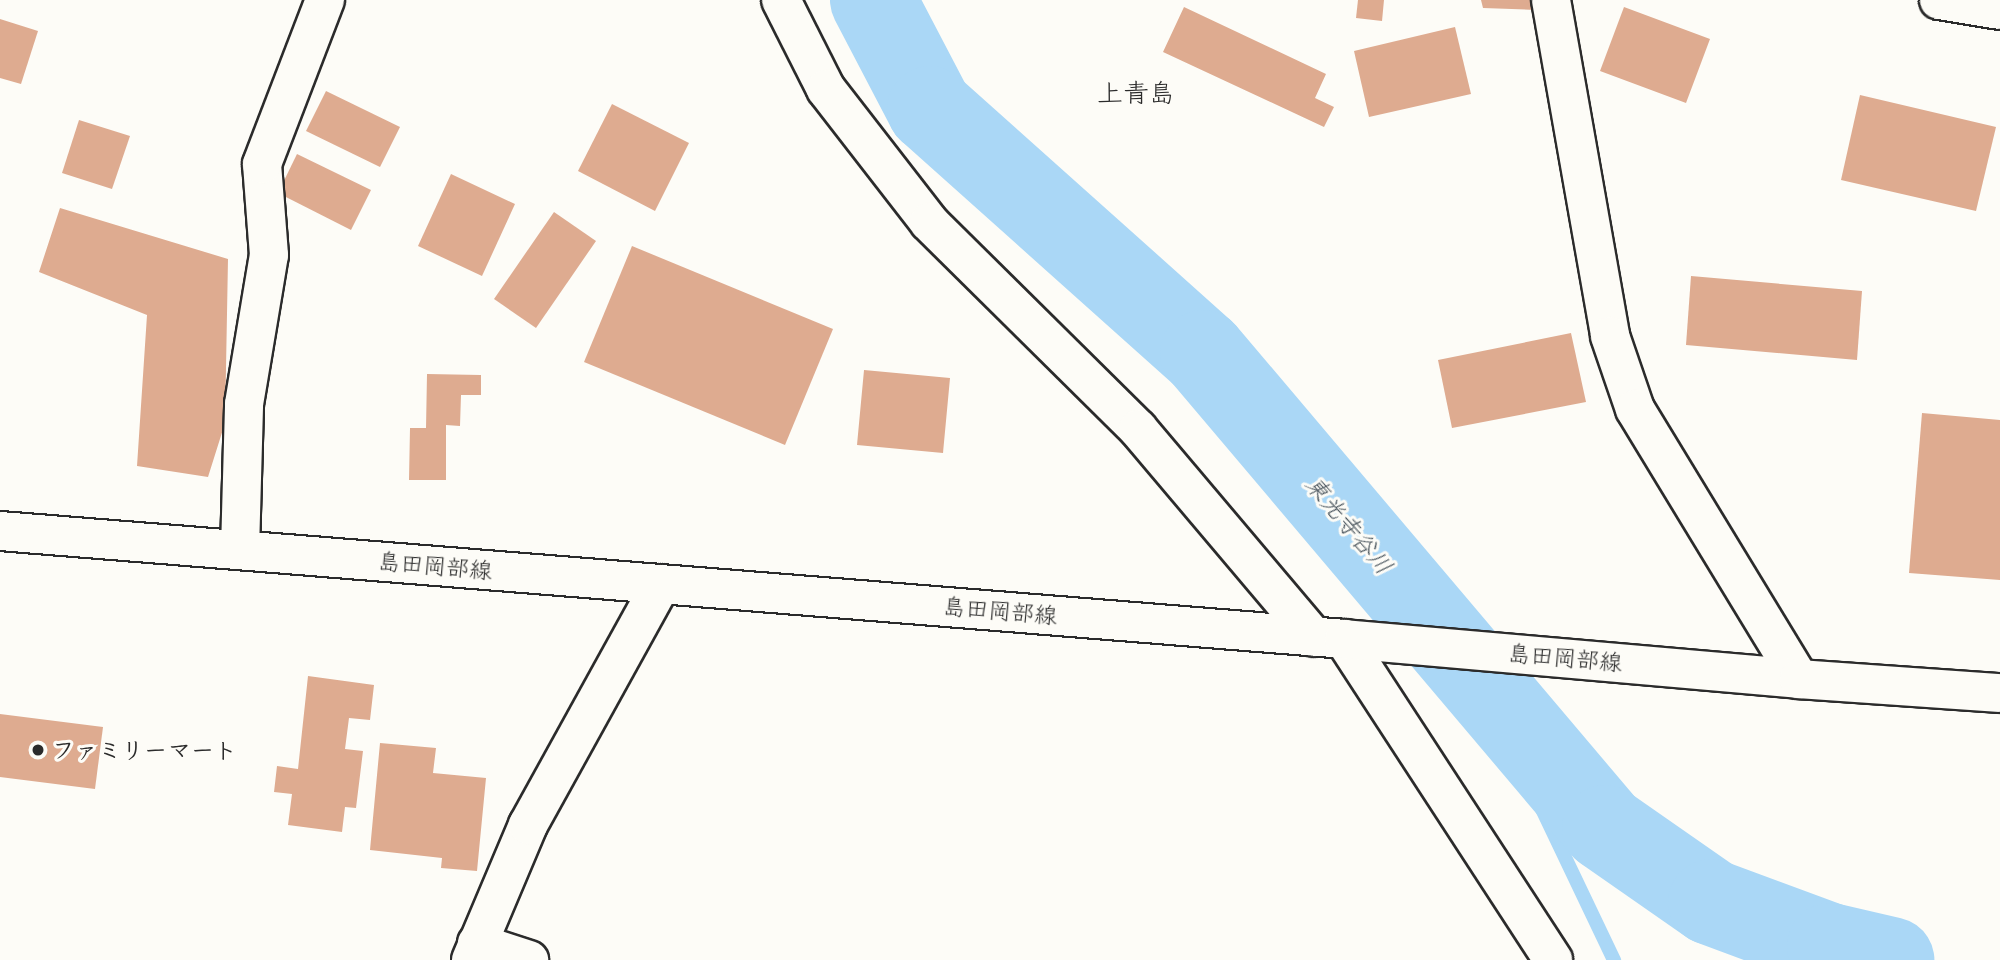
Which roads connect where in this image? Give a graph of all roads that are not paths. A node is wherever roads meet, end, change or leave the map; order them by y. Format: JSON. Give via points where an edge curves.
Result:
{"nodes":[{"id":1,"x":325,"y":0,"type":"edge"},
{"id":2,"x":782,"y":0,"type":"edge"},
{"id":3,"x":1551,"y":0,"type":"edge"},
{"id":4,"x":1939,"y":0,"type":"edge"},
{"id":5,"x":2000,"y":10,"type":"edge"},
{"id":6,"x":0,"y":531,"type":"edge"},
{"id":7,"x":240,"y":550,"type":"junction"},
{"id":8,"x":661,"y":584,"type":"junction"},
{"id":9,"x":1329,"y":638,"type":"junction"},
{"id":10,"x":1799,"y":680,"type":"junction"},
{"id":11,"x":2000,"y":693,"type":"edge"},
{"id":12,"x":474,"y":951,"type":"edge"},
{"id":13,"x":529,"y":960,"type":"edge"},
{"id":14,"x":1553,"y":960,"type":"edge"}],
"edges":[{"from":1,"to":7,"type":"main road","via":[[262,164],[269,256],[244,404]]},
{"from":2,"to":9,"type":"main road","via":[[826,89],[929,222],[1138,429]]},
{"from":3,"to":10,"type":"main road","via":[[1610,336],[1635,410]]},
{"from":4,"to":5,"type":"main road"},
{"from":6,"to":7,"type":"main road","name":"島田岡部線"},
{"from":7,"to":8,"type":"main road","name":"島田岡部線"},
{"from":8,"to":9,"type":"main road","name":"島田岡部線"},
{"from":8,"to":12,"type":"main road","via":[[528,825]]},
{"from":9,"to":10,"type":"main road","name":"島田岡部線"},
{"from":9,"to":14,"type":"main road"},
{"from":10,"to":11,"type":"main road","name":"島田岡部線"},
{"from":12,"to":13,"type":"main road"}]}
